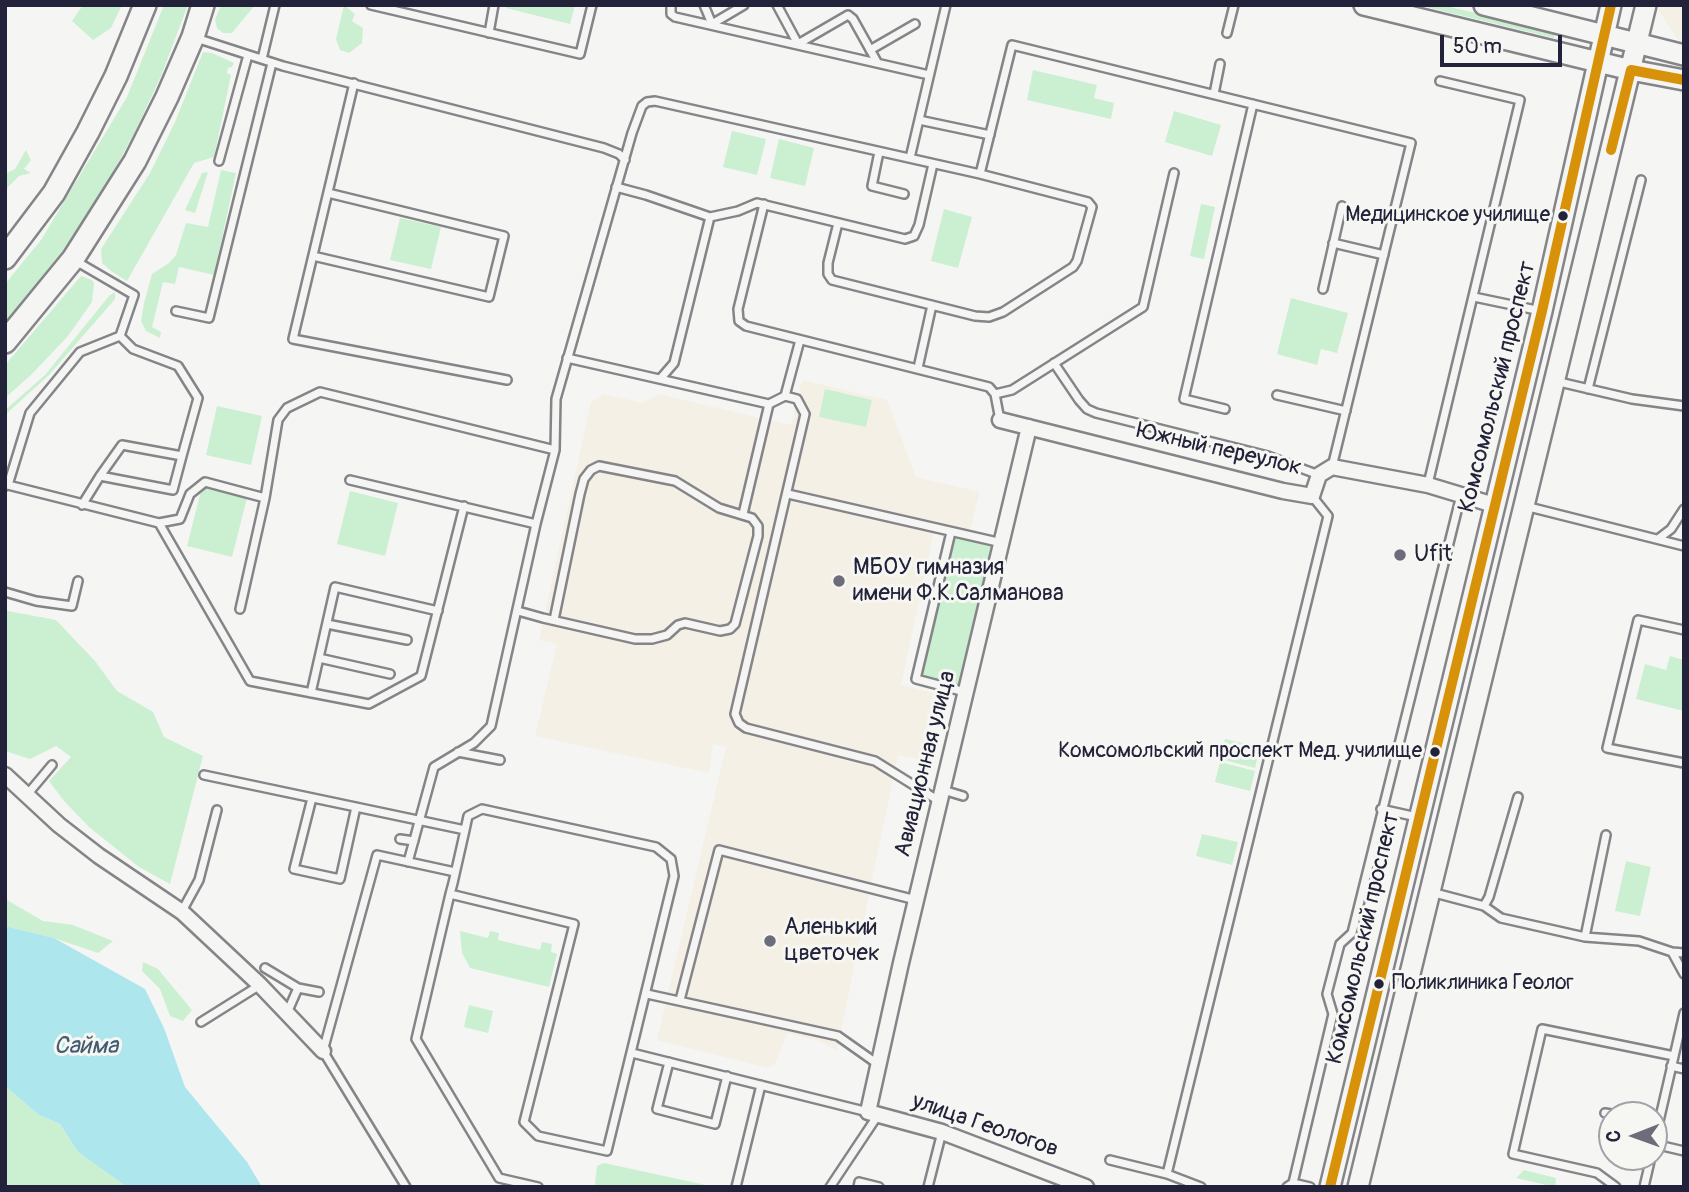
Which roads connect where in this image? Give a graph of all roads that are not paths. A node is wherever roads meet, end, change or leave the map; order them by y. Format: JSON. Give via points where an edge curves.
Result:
{"nodes":[{"id":1,"x":145,"y":5,"type":"edge"},
{"id":2,"x":203,"y":5,"type":"edge"},
{"id":3,"x":275,"y":5,"type":"edge"},
{"id":4,"x":371,"y":5,"type":"edge"},
{"id":5,"x":494,"y":5,"type":"edge"},
{"id":6,"x":592,"y":5,"type":"edge"},
{"id":7,"x":671,"y":5,"type":"edge"},
{"id":8,"x":704,"y":5,"type":"edge"},
{"id":9,"x":744,"y":5,"type":"edge"},
{"id":10,"x":777,"y":5,"type":"edge"},
{"id":11,"x":946,"y":5,"type":"edge"},
{"id":12,"x":1234,"y":5,"type":"edge"},
{"id":13,"x":1364,"y":5,"type":"edge"},
{"id":14,"x":1484,"y":5,"type":"edge"},
{"id":15,"x":1611,"y":5,"type":"edge"},
{"id":16,"x":1646,"y":5,"type":"edge"},
{"id":17,"x":712,"y":24,"type":"junction"},
{"id":18,"x":915,"y":24,"type":"dead end"},
{"id":19,"x":489,"y":33,"type":"junction"},
{"id":20,"x":1227,"y":33,"type":"dead end"},
{"id":21,"x":1604,"y":33,"type":"junction"},
{"id":22,"x":193,"y":37,"type":"junction"},
{"id":23,"x":1637,"y":42,"type":"junction"},
{"id":24,"x":798,"y":44,"type":"junction"},
{"id":25,"x":870,"y":50,"type":"junction"},
{"id":26,"x":248,"y":55,"type":"junction"},
{"id":27,"x":1684,"y":55,"type":"edge"},
{"id":28,"x":262,"y":59,"type":"junction"},
{"id":29,"x":1598,"y":61,"type":"junction"},
{"id":30,"x":877,"y":62,"type":"junction"},
{"id":31,"x":272,"y":63,"type":"junction"},
{"id":32,"x":1220,"y":64,"type":"dead end"},
{"id":33,"x":1631,"y":69,"type":"junction"},
{"id":34,"x":929,"y":75,"type":"junction"},
{"id":35,"x":1684,"y":80,"type":"edge"},
{"id":36,"x":1440,"y":81,"type":"dead end"},
{"id":37,"x":354,"y":83,"type":"junction"},
{"id":38,"x":1213,"y":94,"type":"junction"},
{"id":39,"x":1253,"y":104,"type":"junction"},
{"id":40,"x":919,"y":120,"type":"junction"},
{"id":41,"x":990,"y":135,"type":"junction"},
{"id":42,"x":879,"y":152,"type":"junction"},
{"id":43,"x":909,"y":158,"type":"junction"},
{"id":44,"x":625,"y":160,"type":"junction"},
{"id":45,"x":219,"y":161,"type":"dead end"},
{"id":46,"x":933,"y":164,"type":"junction"},
{"id":47,"x":1174,"y":173,"type":"dead end"},
{"id":48,"x":980,"y":174,"type":"junction"},
{"id":49,"x":1642,"y":180,"type":"dead end"},
{"id":50,"x":616,"y":187,"type":"junction"},
{"id":51,"x":328,"y":193,"type":"junction"},
{"id":52,"x":904,"y":194,"type":"dead end"},
{"id":53,"x":764,"y":204,"type":"junction"},
{"id":54,"x":1342,"y":206,"type":"dead end"},
{"id":55,"x":710,"y":217,"type":"junction"},
{"id":56,"x":838,"y":223,"type":"junction"},
{"id":57,"x":1333,"y":243,"type":"junction"},
{"id":58,"x":1384,"y":255,"type":"junction"},
{"id":59,"x":313,"y":256,"type":"junction"},
{"id":60,"x":5,"y":258,"type":"edge"},
{"id":61,"x":73,"y":259,"type":"junction"},
{"id":62,"x":1323,"y":289,"type":"dead end"},
{"id":63,"x":1474,"y":297,"type":"junction"},
{"id":64,"x":932,"y":305,"type":"junction"},
{"id":65,"x":176,"y":311,"type":"dead end"},
{"id":66,"x":1542,"y":312,"type":"junction"},
{"id":67,"x":120,"y":336,"type":"junction"},
{"id":68,"x":800,"y":340,"type":"junction"},
{"id":69,"x":5,"y":342,"type":"edge"},
{"id":70,"x":567,"y":358,"type":"junction"},
{"id":71,"x":1054,"y":363,"type":"junction"},
{"id":72,"x":918,"y":369,"type":"junction"},
{"id":73,"x":661,"y":378,"type":"junction"},
{"id":74,"x":507,"y":380,"type":"dead end"},
{"id":75,"x":1555,"y":381,"type":"junction"},
{"id":76,"x":1588,"y":388,"type":"junction"},
{"id":77,"x":995,"y":394,"type":"junction"},
{"id":78,"x":1277,"y":395,"type":"dead end"},
{"id":79,"x":786,"y":396,"type":"junction"},
{"id":80,"x":769,"y":404,"type":"junction"},
{"id":81,"x":1684,"y":406,"type":"edge"},
{"id":82,"x":1225,"y":409,"type":"dead end"},
{"id":83,"x":1346,"y":411,"type":"junction"},
{"id":84,"x":1000,"y":420,"type":"joint"},
{"id":85,"x":1029,"y":427,"type":"junction"},
{"id":86,"x":555,"y":450,"type":"junction"},
{"id":87,"x":182,"y":456,"type":"junction"},
{"id":88,"x":1326,"y":471,"type":"junction"},
{"id":89,"x":100,"y":476,"type":"junction"},
{"id":90,"x":350,"y":480,"type":"dead end"},
{"id":91,"x":1428,"y":485,"type":"junction"},
{"id":92,"x":7,"y":486,"type":"edge"},
{"id":93,"x":788,"y":494,"type":"junction"},
{"id":94,"x":1461,"y":495,"type":"junction"},
{"id":95,"x":1312,"y":496,"type":"junction"},
{"id":96,"x":265,"y":498,"type":"junction"},
{"id":97,"x":82,"y":505,"type":"junction"},
{"id":98,"x":1494,"y":505,"type":"junction"},
{"id":99,"x":464,"y":506,"type":"junction"},
{"id":100,"x":1524,"y":506,"type":"junction"},
{"id":101,"x":1684,"y":509,"type":"edge"},
{"id":102,"x":743,"y":514,"type":"junction"},
{"id":103,"x":159,"y":523,"type":"junction"},
{"id":104,"x":537,"y":524,"type":"junction"},
{"id":105,"x":951,"y":532,"type":"junction"},
{"id":106,"x":1658,"y":539,"type":"junction"},
{"id":107,"x":1002,"y":544,"type":"junction"},
{"id":108,"x":1684,"y":546,"type":"edge"},
{"id":109,"x":78,"y":581,"type":"dead end"},
{"id":110,"x":5,"y":592,"type":"edge"},
{"id":111,"x":240,"y":609,"type":"dead end"},
{"id":112,"x":438,"y":611,"type":"junction"},
{"id":113,"x":517,"y":611,"type":"junction"},
{"id":114,"x":554,"y":620,"type":"junction"},
{"id":115,"x":1465,"y":622,"type":"junction"},
{"id":116,"x":327,"y":624,"type":"junction"},
{"id":117,"x":1494,"y":630,"type":"junction"},
{"id":118,"x":1684,"y":630,"type":"edge"},
{"id":119,"x":407,"y":640,"type":"dead end"},
{"id":120,"x":319,"y":658,"type":"junction"},
{"id":121,"x":390,"y":674,"type":"dead end"},
{"id":122,"x":311,"y":693,"type":"junction"},
{"id":123,"x":966,"y":693,"type":"junction"},
{"id":124,"x":457,"y":752,"type":"junction"},
{"id":125,"x":500,"y":760,"type":"dead end"},
{"id":126,"x":1684,"y":763,"type":"edge"},
{"id":127,"x":52,"y":765,"type":"dead end"},
{"id":128,"x":5,"y":775,"type":"edge"},
{"id":129,"x":204,"y":775,"type":"dead end"},
{"id":130,"x":26,"y":796,"type":"junction"},
{"id":131,"x":941,"y":796,"type":"junction"},
{"id":132,"x":963,"y":796,"type":"dead end"},
{"id":133,"x":1518,"y":797,"type":"dead end"},
{"id":134,"x":312,"y":798,"type":"junction"},
{"id":135,"x":356,"y":807,"type":"junction"},
{"id":136,"x":1381,"y":809,"type":"junction"},
{"id":137,"x":217,"y":810,"type":"dead end"},
{"id":138,"x":1418,"y":818,"type":"junction"},
{"id":139,"x":421,"y":821,"type":"junction"},
{"id":140,"x":465,"y":830,"type":"junction"},
{"id":141,"x":1606,"y":835,"type":"dead end"},
{"id":142,"x":400,"y":839,"type":"dead end"},
{"id":143,"x":414,"y":841,"type":"junction"},
{"id":144,"x":408,"y":862,"type":"junction"},
{"id":145,"x":455,"y":872,"type":"junction"},
{"id":146,"x":1429,"y":891,"type":"junction"},
{"id":147,"x":450,"y":894,"type":"junction"},
{"id":148,"x":916,"y":900,"type":"junction"},
{"id":149,"x":1484,"y":906,"type":"junction"},
{"id":150,"x":182,"y":912,"type":"junction"},
{"id":151,"x":1585,"y":937,"type":"junction"},
{"id":152,"x":1672,"y":952,"type":"junction"},
{"id":153,"x":1684,"y":953,"type":"edge"},
{"id":154,"x":265,"y":968,"type":"dead end"},
{"id":155,"x":1684,"y":974,"type":"edge"},
{"id":156,"x":261,"y":985,"type":"junction"},
{"id":157,"x":298,"y":988,"type":"junction"},
{"id":158,"x":319,"y":992,"type":"dead end"},
{"id":159,"x":647,"y":993,"type":"junction"},
{"id":160,"x":680,"y":1000,"type":"junction"},
{"id":161,"x":287,"y":1013,"type":"junction"},
{"id":162,"x":1684,"y":1013,"type":"edge"},
{"id":163,"x":201,"y":1022,"type":"dead end"},
{"id":164,"x":323,"y":1051,"type":"junction"},
{"id":165,"x":632,"y":1053,"type":"junction"},
{"id":166,"x":1674,"y":1056,"type":"junction"},
{"id":167,"x":669,"y":1062,"type":"junction"},
{"id":168,"x":879,"y":1066,"type":"junction"},
{"id":169,"x":1671,"y":1066,"type":"junction"},
{"id":170,"x":1684,"y":1069,"type":"edge"},
{"id":171,"x":727,"y":1076,"type":"junction"},
{"id":172,"x":761,"y":1085,"type":"junction"},
{"id":173,"x":1353,"y":1087,"type":"junction"},
{"id":174,"x":1380,"y":1093,"type":"junction"},
{"id":175,"x":1662,"y":1101,"type":"edge"},
{"id":176,"x":873,"y":1114,"type":"junction"},
{"id":177,"x":942,"y":1132,"type":"junction"},
{"id":178,"x":1110,"y":1160,"type":"dead end"},
{"id":179,"x":1167,"y":1174,"type":"junction"},
{"id":180,"x":1290,"y":1185,"type":"edge"},
{"id":181,"x":406,"y":1187,"type":"edge"},
{"id":182,"x":538,"y":1187,"type":"edge"},
{"id":183,"x":736,"y":1187,"type":"edge"},
{"id":184,"x":830,"y":1187,"type":"edge"},
{"id":185,"x":858,"y":1187,"type":"edge"},
{"id":186,"x":879,"y":1187,"type":"edge"},
{"id":187,"x":928,"y":1187,"type":"edge"},
{"id":188,"x":1086,"y":1187,"type":"edge"},
{"id":189,"x":1201,"y":1187,"type":"edge"},
{"id":190,"x":1310,"y":1187,"type":"edge"},
{"id":191,"x":1330,"y":1187,"type":"edge"},
{"id":192,"x":1358,"y":1187,"type":"edge"},
{"id":193,"x":1616,"y":1187,"type":"edge"}],
"edges":[{"from":1,"to":60,"type":"main road","via":[[88,132],[54,193]]},
{"from":2,"to":22,"type":"main road"},
{"from":3,"to":28,"type":"lane"},
{"from":4,"to":19,"type":"lane"},
{"from":5,"to":19,"type":"lane"},
{"from":6,"to":19,"type":"lane","via":[[580,54]]},
{"from":7,"to":17,"type":"lane","via":[[675,17]]},
{"from":8,"to":17,"type":"lane"},
{"from":9,"to":17,"type":"lane"},
{"from":10,"to":24,"type":"lane"},
{"from":11,"to":34,"type":"lane"},
{"from":12,"to":20,"type":"lane"},
{"from":13,"to":29,"type":"main road"},
{"from":14,"to":21,"type":"main road"},
{"from":15,"to":21,"type":"main road","name":"Комсомольский проспект"},
{"from":16,"to":23,"type":"main road"},
{"from":17,"to":24,"type":"lane"},
{"from":18,"to":25,"type":"lane"},
{"from":21,"to":23,"type":"main road"},
{"from":21,"to":29,"type":"main road","name":"Комсомольский проспект"},
{"from":22,"to":26,"type":"lane"},
{"from":22,"to":61,"type":"main road","via":[[135,161]]},
{"from":23,"to":27,"type":"main road"},
{"from":23,"to":33,"type":"main road"},
{"from":24,"to":25,"type":"lane","via":[[848,15]]},
{"from":24,"to":30,"type":"lane"},
{"from":25,"to":30,"type":"lane"},
{"from":26,"to":28,"type":"lane"},
{"from":26,"to":45,"type":"lane"},
{"from":28,"to":31,"type":"lane"},
{"from":29,"to":33,"type":"main road"},
{"from":29,"to":66,"type":"main road","name":"Комсомольский проспект"},
{"from":30,"to":34,"type":"lane"},
{"from":31,"to":37,"type":"lane"},
{"from":31,"to":65,"type":"lane","via":[[209,318]]},
{"from":32,"to":38,"type":"lane"},
{"from":33,"to":35,"type":"main road"},
{"from":33,"to":75,"type":"main road"},
{"from":34,"to":40,"type":"lane"},
{"from":36,"to":63,"type":"lane","via":[[1520,100]]},
{"from":37,"to":44,"type":"lane","via":[[604,148]]},
{"from":37,"to":51,"type":"lane"},
{"from":38,"to":39,"type":"lane"},
{"from":38,"to":41,"type":"lane","via":[[1012,45]]},
{"from":39,"to":58,"type":"lane","via":[[1411,143]]},
{"from":39,"to":82,"type":"lane","via":[[1184,399]]},
{"from":40,"to":41,"type":"lane"},
{"from":40,"to":43,"type":"lane"},
{"from":41,"to":48,"type":"lane"},
{"from":42,"to":43,"type":"lane"},
{"from":42,"to":44,"type":"lane","via":[[655,101],[642,106]]},
{"from":42,"to":52,"type":"lane","via":[[872,186]]},
{"from":43,"to":46,"type":"lane"},
{"from":44,"to":50,"type":"lane"},
{"from":46,"to":48,"type":"lane"},
{"from":46,"to":56,"type":"lane","via":[[914,236],[905,239]]},
{"from":47,"to":71,"type":"lane","via":[[1143,307]]},
{"from":48,"to":64,"type":"lane","via":[[1091,204],[1077,261],[1060,276],[989,317]]},
{"from":49,"to":76,"type":"lane"},
{"from":50,"to":55,"type":"lane"},
{"from":50,"to":70,"type":"lane"},
{"from":51,"to":59,"type":"lane"},
{"from":51,"to":59,"type":"lane","via":[[504,236],[489,298]]},
{"from":53,"to":55,"type":"lane"},
{"from":53,"to":56,"type":"lane"},
{"from":53,"to":68,"type":"lane","via":[[739,320],[746,326]]},
{"from":54,"to":57,"type":"lane"},
{"from":55,"to":73,"type":"lane","via":[[674,363]]},
{"from":56,"to":64,"type":"lane","via":[[828,263],[832,280]]},
{"from":57,"to":58,"type":"lane"},
{"from":57,"to":62,"type":"lane"},
{"from":58,"to":83,"type":"lane"},
{"from":59,"to":74,"type":"lane","via":[[293,339]]},
{"from":61,"to":67,"type":"lane","via":[[134,295]]},
{"from":61,"to":69,"type":"main road"},
{"from":63,"to":66,"type":"lane"},
{"from":63,"to":91,"type":"lane"},
{"from":64,"to":72,"type":"lane"},
{"from":66,"to":98,"type":"main road","name":"Комсомольский проспект"},
{"from":67,"to":87,"type":"lane","via":[[134,349],[178,366],[198,398]]},
{"from":67,"to":92,"type":"lane","via":[[80,352],[30,413]]},
{"from":68,"to":72,"type":"lane"},
{"from":68,"to":79,"type":"lane"},
{"from":70,"to":73,"type":"lane"},
{"from":70,"to":86,"type":"lane","via":[[556,399]]},
{"from":71,"to":77,"type":"lane","via":[[1012,390]]},
{"from":71,"to":88,"type":"lane","via":[[1079,400],[1096,413]]},
{"from":72,"to":77,"type":"lane","via":[[989,387]]},
{"from":73,"to":80,"type":"lane"},
{"from":75,"to":76,"type":"lane"},
{"from":75,"to":100,"type":"main road"},
{"from":76,"to":81,"type":"lane"},
{"from":77,"to":84,"type":"lane"},
{"from":78,"to":83,"type":"lane"},
{"from":79,"to":80,"type":"lane"},
{"from":79,"to":93,"type":"lane","via":[[797,399],[805,414]]},
{"from":80,"to":102,"type":"lane"},
{"from":83,"to":88,"type":"lane"},
{"from":84,"to":85,"type":"street","name":"Южный переулок"},
{"from":85,"to":95,"type":"street","name":"Южный переулок"},
{"from":85,"to":107,"type":"street","name":"Авиационная улица"},
{"from":86,"to":96,"type":"lane","via":[[320,392],[287,408],[278,421]]},
{"from":86,"to":104,"type":"lane"},
{"from":87,"to":89,"type":"lane","via":[[122,445]]},
{"from":87,"to":89,"type":"lane","via":[[173,490]]},
{"from":88,"to":91,"type":"street","name":"Южный переулок"},
{"from":88,"to":95,"type":"street","name":"Южный переулок"},
{"from":89,"to":97,"type":"lane"},
{"from":90,"to":99,"type":"lane"},
{"from":91,"to":94,"type":"street","name":"Южный переулок"},
{"from":92,"to":97,"type":"lane"},
{"from":93,"to":105,"type":"lane"},
{"from":93,"to":131,"type":"lane","via":[[735,714],[739,723],[746,729],[875,761]]},
{"from":94,"to":98,"type":"street","name":"Южный переулок"},
{"from":94,"to":136,"type":"lane"},
{"from":95,"to":179,"type":"lane","via":[[1328,516]]},
{"from":96,"to":103,"type":"lane","via":[[205,482],[190,494],[180,519]]},
{"from":96,"to":111,"type":"lane"},
{"from":97,"to":103,"type":"lane"},
{"from":98,"to":115,"type":"main road","name":"Комсомольский проспект"},
{"from":99,"to":104,"type":"lane"},
{"from":99,"to":112,"type":"lane"},
{"from":100,"to":106,"type":"lane"},
{"from":100,"to":117,"type":"main road"},
{"from":101,"to":106,"type":"lane"},
{"from":102,"to":114,"type":"lane","via":[[758,526],[758,537],[730,629],[685,623],[667,635],[635,639]]},
{"from":102,"to":114,"type":"lane","via":[[719,508],[675,481],[599,466],[591,470],[580,494]]},
{"from":103,"to":122,"type":"lane","via":[[250,681]]},
{"from":104,"to":113,"type":"lane"},
{"from":105,"to":107,"type":"lane"},
{"from":105,"to":123,"type":"lane","via":[[916,679]]},
{"from":106,"to":108,"type":"lane"},
{"from":107,"to":123,"type":"street","name":"Авиационная улица"},
{"from":109,"to":110,"type":"lane","via":[[72,606]]},
{"from":112,"to":116,"type":"lane","via":[[335,587]]},
{"from":112,"to":122,"type":"lane","via":[[421,677],[369,704]]},
{"from":113,"to":114,"type":"lane"},
{"from":113,"to":124,"type":"lane","via":[[491,726]]},
{"from":115,"to":117,"type":"main road"},
{"from":115,"to":138,"type":"main road","name":"Комсомольский проспект"},
{"from":116,"to":119,"type":"lane"},
{"from":116,"to":120,"type":"lane"},
{"from":117,"to":146,"type":"main road"},
{"from":118,"to":126,"type":"lane","via":[[1638,620],[1607,748]]},
{"from":120,"to":121,"type":"lane"},
{"from":120,"to":122,"type":"lane"},
{"from":123,"to":131,"type":"street","name":"Авиационная улица"},
{"from":124,"to":125,"type":"lane"},
{"from":124,"to":139,"type":"lane","via":[[434,767]]},
{"from":127,"to":130,"type":"lane"},
{"from":128,"to":130,"type":"street"},
{"from":129,"to":134,"type":"lane"},
{"from":130,"to":150,"type":"street","via":[[99,856]]},
{"from":131,"to":132,"type":"lane"},
{"from":131,"to":148,"type":"street","name":"Авиационная улица"},
{"from":133,"to":149,"type":"lane"},
{"from":134,"to":135,"type":"lane"},
{"from":134,"to":135,"type":"lane","via":[[294,869],[340,879]]},
{"from":135,"to":139,"type":"lane"},
{"from":136,"to":138,"type":"lane"},
{"from":136,"to":180,"type":"lane","via":[[1352,933],[1340,943],[1327,994],[1333,1014]]},
{"from":137,"to":150,"type":"lane","via":[[199,880]]},
{"from":138,"to":173,"type":"main road","name":"Комсомольский проспект"},
{"from":139,"to":140,"type":"lane"},
{"from":139,"to":143,"type":"lane"},
{"from":140,"to":145,"type":"lane"},
{"from":140,"to":159,"type":"lane","via":[[468,816],[482,809],[649,845],[671,859],[674,876]]},
{"from":141,"to":151,"type":"lane"},
{"from":142,"to":143,"type":"lane"},
{"from":143,"to":144,"type":"lane"},
{"from":144,"to":145,"type":"lane"},
{"from":144,"to":164,"type":"lane","via":[[377,855]]},
{"from":145,"to":147,"type":"lane"},
{"from":146,"to":149,"type":"lane"},
{"from":146,"to":174,"type":"main road"},
{"from":147,"to":165,"type":"lane","via":[[574,924],[524,1122],[538,1136],[607,1151]]},
{"from":147,"to":182,"type":"lane","via":[[416,1039],[499,1178]]},
{"from":148,"to":160,"type":"lane","via":[[719,850]]},
{"from":148,"to":168,"type":"street","name":"Авиационная улица"},
{"from":149,"to":151,"type":"lane","via":[[1501,918]]},
{"from":150,"to":156,"type":"street"},
{"from":151,"to":152,"type":"lane","via":[[1639,941]]},
{"from":152,"to":153,"type":"lane"},
{"from":152,"to":155,"type":"lane"},
{"from":154,"to":157,"type":"lane"},
{"from":156,"to":161,"type":"street"},
{"from":156,"to":163,"type":"lane"},
{"from":157,"to":158,"type":"lane"},
{"from":157,"to":161,"type":"lane"},
{"from":159,"to":160,"type":"lane"},
{"from":159,"to":165,"type":"lane"},
{"from":160,"to":168,"type":"lane","via":[[838,1036]]},
{"from":161,"to":164,"type":"street"},
{"from":162,"to":166,"type":"lane"},
{"from":164,"to":181,"type":"lane"},
{"from":165,"to":167,"type":"lane"},
{"from":166,"to":169,"type":"lane"},
{"from":166,"to":193,"type":"lane","via":[[1542,1029],[1513,1154],[1597,1173]]},
{"from":167,"to":171,"type":"lane"},
{"from":167,"to":171,"type":"lane","via":[[657,1109],[715,1124]]},
{"from":168,"to":176,"type":"street","name":"Авиационная улица"},
{"from":169,"to":170,"type":"lane"},
{"from":169,"to":175,"type":"lane"},
{"from":171,"to":172,"type":"lane"},
{"from":172,"to":176,"type":"lane"},
{"from":172,"to":183,"type":"lane"},
{"from":173,"to":174,"type":"main road"},
{"from":173,"to":191,"type":"main road","name":"Комсомольский проспект"},
{"from":174,"to":192,"type":"main road"},
{"from":176,"to":177,"type":"street","name":"улица Геологов"},
{"from":176,"to":184,"type":"lane","via":[[874,1124]]},
{"from":177,"to":187,"type":"lane"},
{"from":177,"to":188,"type":"street","name":"улица Геологов"},
{"from":178,"to":179,"type":"lane"},
{"from":179,"to":189,"type":"lane"},
{"from":180,"to":190,"type":"lane"},
{"from":185,"to":186,"type":"lane","via":[[859,1182]]}]}
